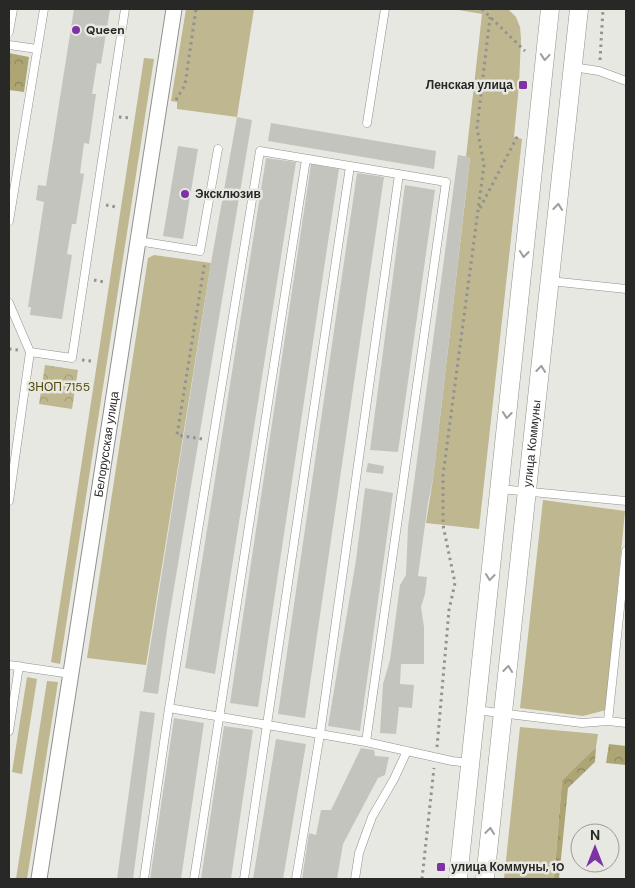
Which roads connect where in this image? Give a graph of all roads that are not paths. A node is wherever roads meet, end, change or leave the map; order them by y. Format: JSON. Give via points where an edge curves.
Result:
{"nodes":[{"id":1,"x":13,"y":9,"type":"edge"},
{"id":2,"x":44,"y":9,"type":"edge"},
{"id":3,"x":125,"y":9,"type":"edge"},
{"id":4,"x":174,"y":9,"type":"edge"},
{"id":5,"x":385,"y":9,"type":"edge"},
{"id":6,"x":550,"y":9,"type":"edge"},
{"id":7,"x":579,"y":9,"type":"edge"},
{"id":8,"x":9,"y":32,"type":"edge"},
{"id":9,"x":9,"y":45,"type":"edge"},
{"id":10,"x":37,"y":49,"type":"junction"},
{"id":11,"x":573,"y":67,"type":"junction"},
{"id":12,"x":626,"y":81,"type":"edge"},
{"id":13,"x":367,"y":123,"type":"dead end"},
{"id":14,"x":218,"y":149,"type":"dead end"},
{"id":15,"x":306,"y":159,"type":"junction"},
{"id":16,"x":350,"y":166,"type":"junction"},
{"id":17,"x":400,"y":174,"type":"junction"},
{"id":18,"x":9,"y":221,"type":"edge"},
{"id":19,"x":138,"y":241,"type":"junction"},
{"id":20,"x":550,"y":281,"type":"junction"},
{"id":21,"x":626,"y":290,"type":"edge"},
{"id":22,"x":9,"y":304,"type":"edge"},
{"id":23,"x":30,"y":352,"type":"junction"},
{"id":24,"x":500,"y":489,"type":"junction"},
{"id":25,"x":527,"y":491,"type":"junction"},
{"id":26,"x":9,"y":501,"type":"edge"},
{"id":27,"x":626,"y":501,"type":"edge"},
{"id":28,"x":626,"y":551,"type":"edge"},
{"id":29,"x":9,"y":665,"type":"edge"},
{"id":30,"x":19,"y":666,"type":"junction"},
{"id":31,"x":71,"y":674,"type":"junction"},
{"id":32,"x":169,"y":708,"type":"junction"},
{"id":33,"x":476,"y":710,"type":"junction"},
{"id":34,"x":503,"y":713,"type":"junction"},
{"id":35,"x":218,"y":716,"type":"junction"},
{"id":36,"x":608,"y":721,"type":"junction"},
{"id":37,"x":626,"y":723,"type":"edge"},
{"id":38,"x":268,"y":725,"type":"junction"},
{"id":39,"x":9,"y":731,"type":"edge"},
{"id":40,"x":320,"y":734,"type":"junction"},
{"id":41,"x":366,"y":742,"type":"junction"},
{"id":42,"x":407,"y":751,"type":"junction"},
{"id":43,"x":470,"y":763,"type":"junction"},
{"id":44,"x":39,"y":879,"type":"edge"},
{"id":45,"x":144,"y":879,"type":"edge"},
{"id":46,"x":194,"y":879,"type":"edge"},
{"id":47,"x":244,"y":879,"type":"edge"},
{"id":48,"x":296,"y":879,"type":"edge"},
{"id":49,"x":355,"y":879,"type":"edge"},
{"id":50,"x":458,"y":879,"type":"edge"},
{"id":51,"x":485,"y":879,"type":"edge"}],
"edges":[{"from":1,"to":8,"type":"lane"},
{"from":2,"to":10,"type":"lane"},
{"from":3,"to":23,"type":"lane","via":[[72,358]]},
{"from":4,"to":19,"type":"street","name":"Белорусская улица"},
{"from":5,"to":13,"type":"lane"},
{"from":6,"to":24,"type":"street","one_way":true},
{"from":7,"to":11,"type":"street","name":"улица Коммуны"},
{"from":9,"to":10,"type":"lane"},
{"from":10,"to":18,"type":"lane"},
{"from":11,"to":12,"type":"lane","via":[[599,71]]},
{"from":20,"to":11,"type":"street","name":"улица Коммуны","one_way":true},
{"from":14,"to":19,"type":"lane","via":[[200,252]]},
{"from":15,"to":16,"type":"lane"},
{"from":15,"to":32,"type":"lane","via":[[260,151]]},
{"from":15,"to":35,"type":"lane"},
{"from":16,"to":17,"type":"lane"},
{"from":16,"to":38,"type":"lane"},
{"from":17,"to":40,"type":"lane"},
{"from":17,"to":41,"type":"lane","via":[[446,182]]},
{"from":19,"to":31,"type":"street","name":"Белорусская улица"},
{"from":20,"to":21,"type":"lane"},
{"from":25,"to":20,"type":"street","name":"улица Коммуны","one_way":true},
{"from":22,"to":23,"type":"lane"},
{"from":23,"to":26,"type":"lane"},
{"from":24,"to":25,"type":"lane"},
{"from":24,"to":33,"type":"street","one_way":true},
{"from":25,"to":27,"type":"lane"},
{"from":34,"to":25,"type":"street","name":"улица Коммуны","one_way":true},
{"from":28,"to":36,"type":"lane"},
{"from":29,"to":30,"type":"lane"},
{"from":30,"to":31,"type":"lane"},
{"from":30,"to":39,"type":"lane"},
{"from":31,"to":44,"type":"street","name":"Белорусская улица"},
{"from":32,"to":35,"type":"lane"},
{"from":32,"to":45,"type":"lane"},
{"from":33,"to":34,"type":"lane"},
{"from":33,"to":43,"type":"street"},
{"from":34,"to":36,"type":"lane","via":[[582,723]]},
{"from":51,"to":34,"type":"street","name":"улица Коммуны","one_way":true},
{"from":35,"to":38,"type":"lane"},
{"from":35,"to":46,"type":"lane"},
{"from":36,"to":37,"type":"lane"},
{"from":38,"to":40,"type":"lane"},
{"from":38,"to":47,"type":"lane"},
{"from":40,"to":41,"type":"lane"},
{"from":40,"to":48,"type":"lane"},
{"from":41,"to":42,"type":"lane"},
{"from":42,"to":43,"type":"lane"},
{"from":42,"to":49,"type":"lane","via":[[372,817],[359,853]]},
{"from":43,"to":50,"type":"street"}]}
